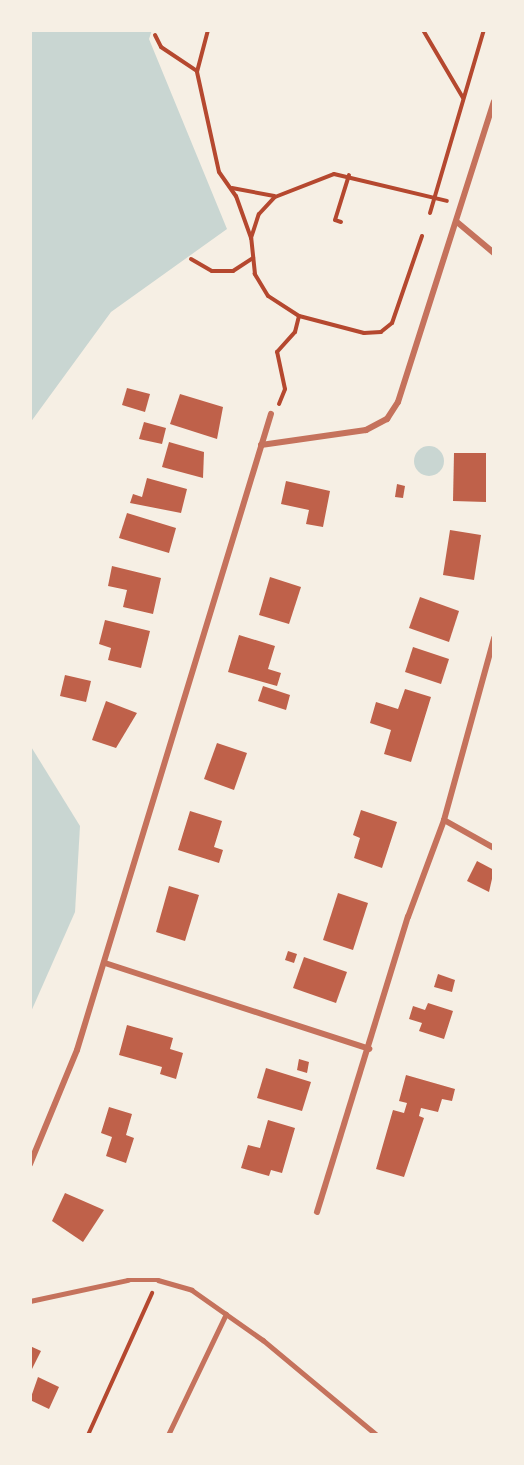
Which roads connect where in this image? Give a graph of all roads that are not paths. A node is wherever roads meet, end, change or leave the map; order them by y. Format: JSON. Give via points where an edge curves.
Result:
{"nodes":[{"id":1,"x":494,"y":102,"type":"edge"},
{"id":2,"x":457,"y":222,"type":"junction"},
{"id":3,"x":494,"y":253,"type":"edge"},
{"id":4,"x":271,"y":414,"type":"road end"},
{"id":5,"x":261,"y":445,"type":"junction"},
{"id":6,"x":494,"y":638,"type":"edge"},
{"id":7,"x":444,"y":820,"type":"junction"},
{"id":8,"x":494,"y":848,"type":"edge"},
{"id":9,"x":105,"y":963,"type":"junction"},
{"id":10,"x":369,"y":1049,"type":"junction"},
{"id":11,"x":30,"y":1164,"type":"edge"},
{"id":12,"x":317,"y":1212,"type":"dead end"},
{"id":13,"x":30,"y":1301,"type":"edge"},
{"id":14,"x":226,"y":1314,"type":"junction"},
{"id":15,"x":168,"y":1435,"type":"edge"},
{"id":16,"x":376,"y":1435,"type":"edge"}],
"edges":[{"from":1,"to":2,"type":"street"},
{"from":2,"to":3,"type":"street"},
{"from":2,"to":5,"type":"street","via":[[398,402],[387,419],[366,430]]},
{"from":4,"to":5,"type":"street"},
{"from":5,"to":9,"type":"street"},
{"from":6,"to":7,"type":"street"},
{"from":7,"to":8,"type":"street"},
{"from":7,"to":10,"type":"street","via":[[408,917]]},
{"from":9,"to":10,"type":"street"},
{"from":9,"to":11,"type":"street","via":[[77,1050]]},
{"from":10,"to":12,"type":"street"},
{"from":13,"to":14,"type":"lane","via":[[128,1280],[158,1280],[192,1290]]},
{"from":14,"to":15,"type":"lane"},
{"from":14,"to":16,"type":"lane"}]}
